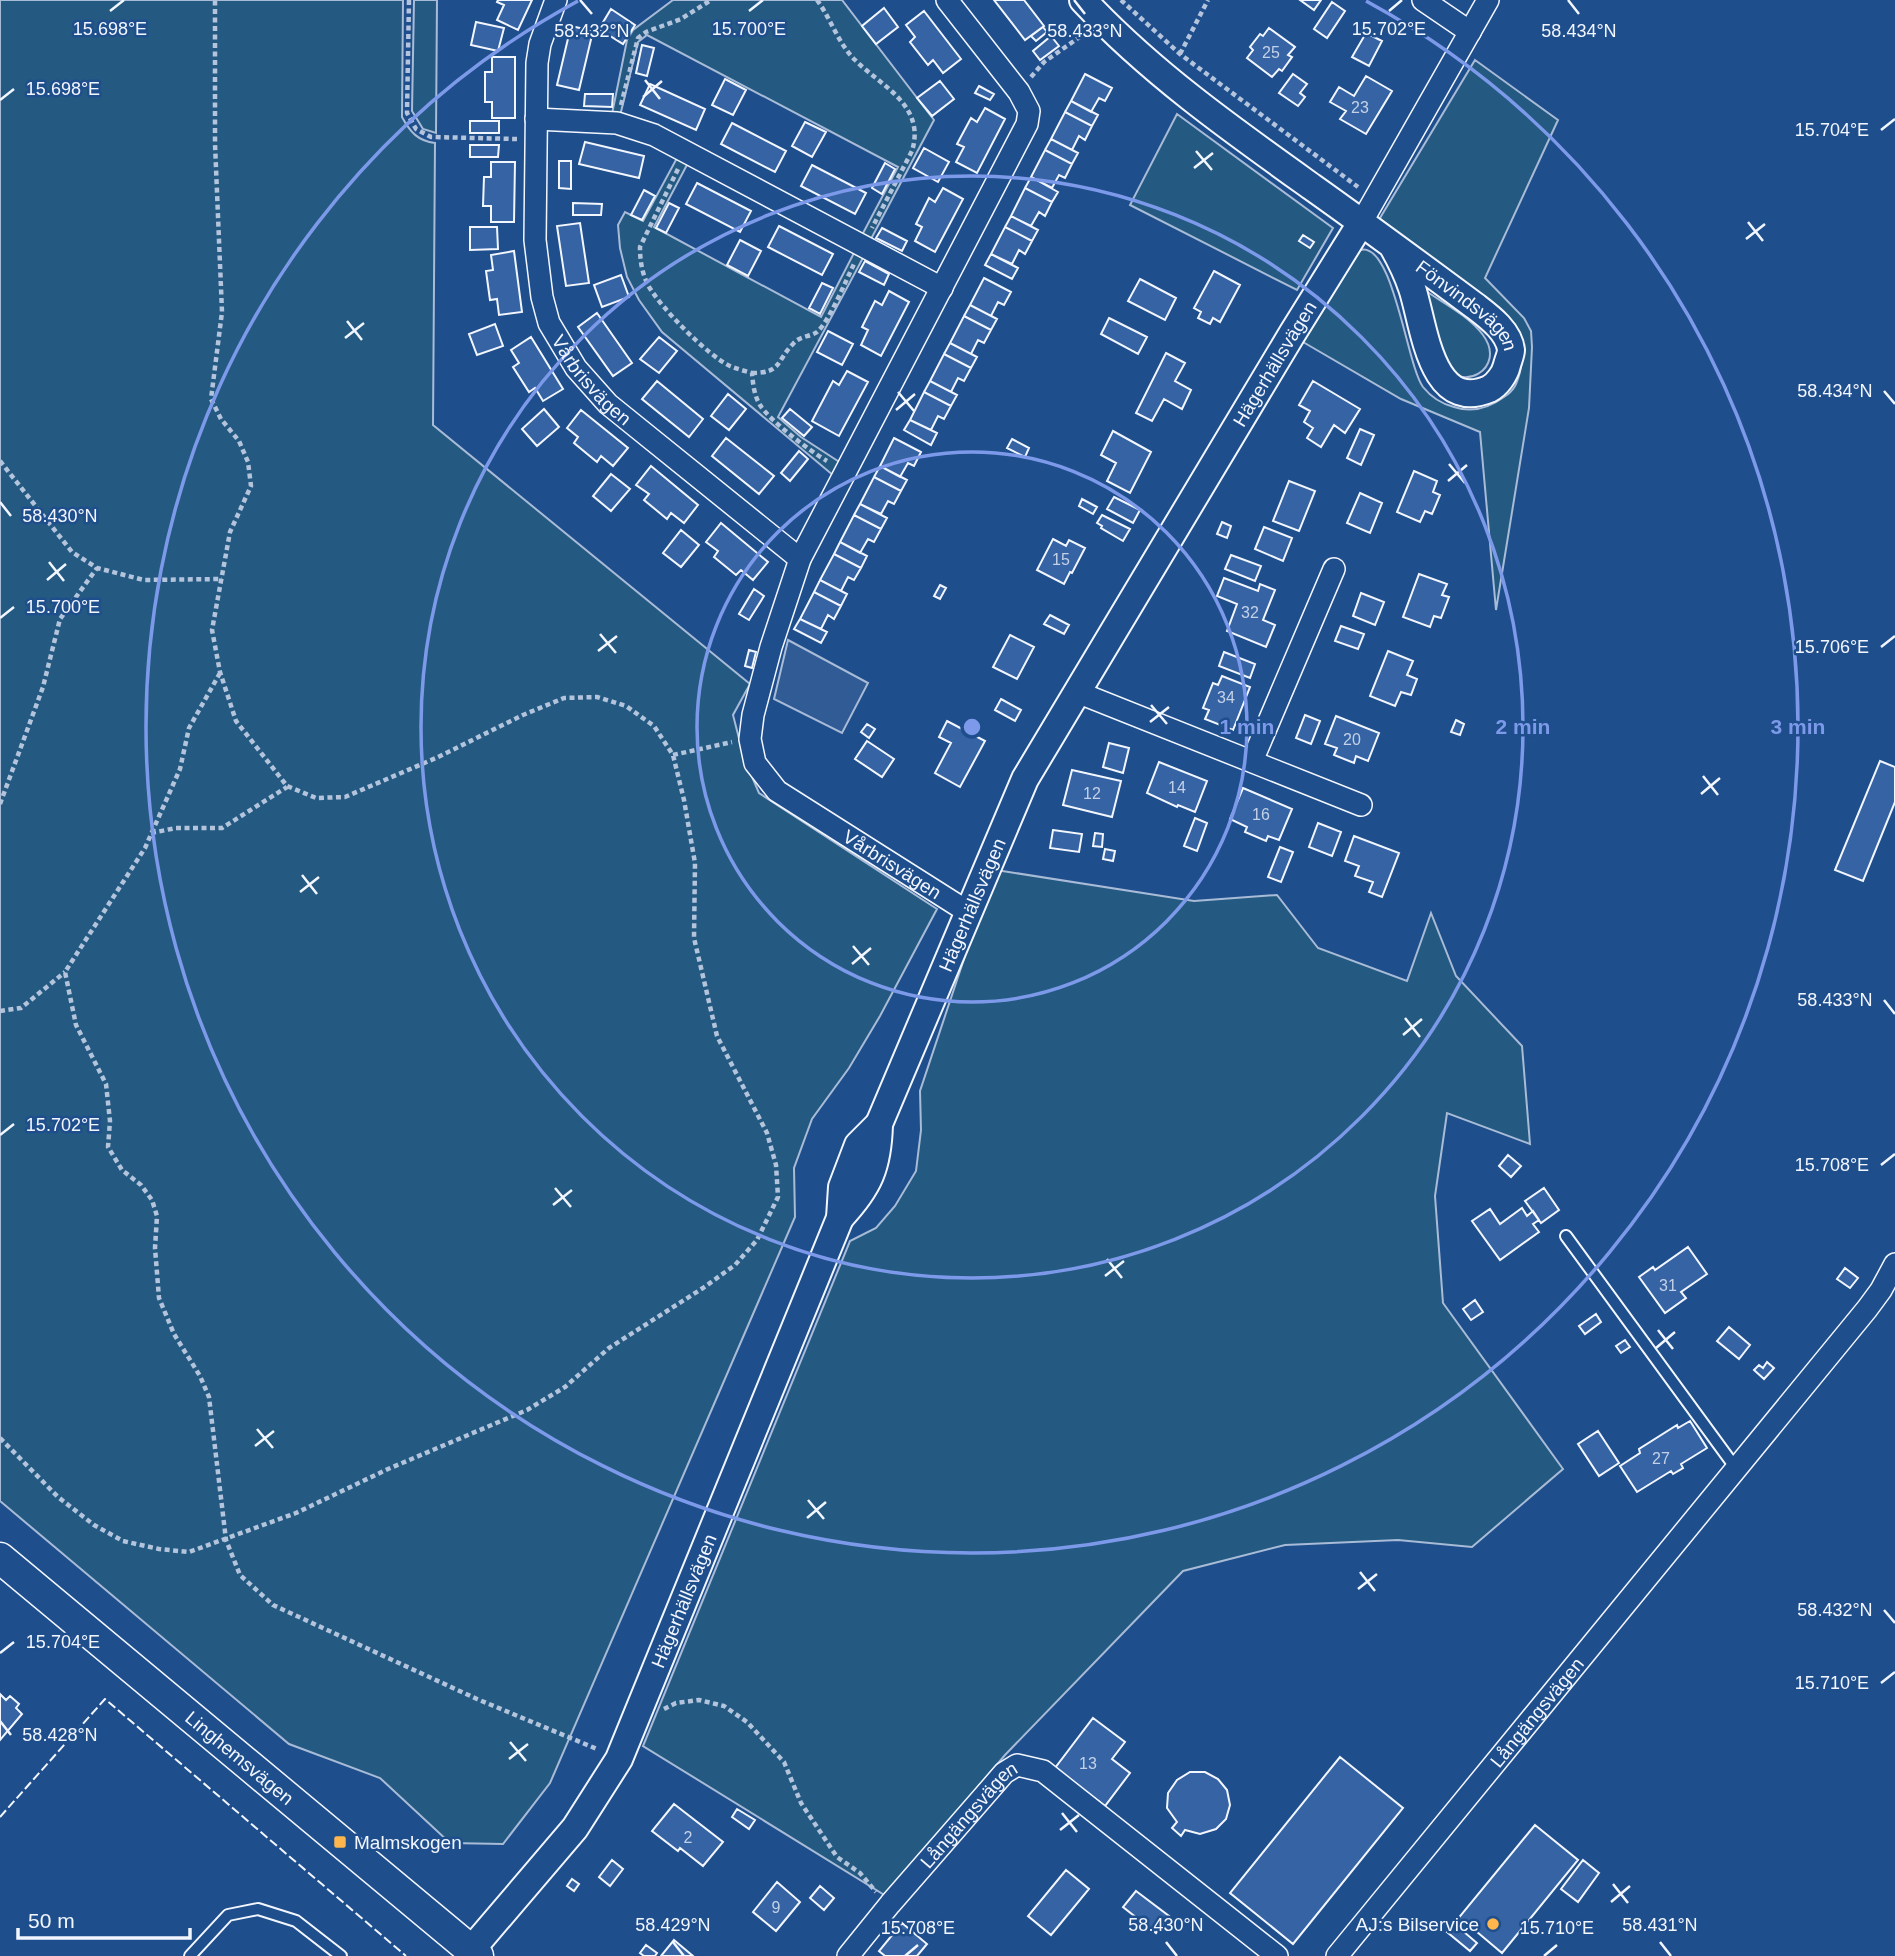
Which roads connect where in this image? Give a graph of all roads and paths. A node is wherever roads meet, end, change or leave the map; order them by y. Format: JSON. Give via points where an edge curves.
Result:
{"nodes":[{"id":1,"x":215,"y":0,"type":"edge"},
{"id":2,"x":409,"y":0,"type":"edge"},
{"id":3,"x":556,"y":0,"type":"edge"},
{"id":4,"x":711,"y":0,"type":"edge"},
{"id":5,"x":817,"y":0,"type":"edge"},
{"id":6,"x":947,"y":0,"type":"edge"},
{"id":7,"x":1083,"y":0,"type":"edge"},
{"id":8,"x":1121,"y":0,"type":"edge"},
{"id":9,"x":1208,"y":0,"type":"edge"},
{"id":10,"x":1423,"y":0,"type":"edge"},
{"id":11,"x":1488,"y":0,"type":"edge"},
{"id":12,"x":1094,"y":29,"type":"dead end"},
{"id":13,"x":1471,"y":32,"type":"junction"},
{"id":14,"x":1180,"y":54,"type":"junction"},
{"id":15,"x":1019,"y":92,"type":"junction"},
{"id":16,"x":617,"y":123,"type":"junction"},
{"id":17,"x":536,"y":129,"type":"junction"},
{"id":18,"x":687,"y":152,"type":"junction"},
{"id":19,"x":1376,"y":200,"type":"junction"},
{"id":20,"x":1362,"y":223,"type":"junction"},
{"id":21,"x":1392,"y":244,"type":"junction"},
{"id":22,"x":863,"y":246,"type":"junction"},
{"id":23,"x":942,"y":288,"type":"junction"},
{"id":24,"x":752,"y":373,"type":"junction"},
{"id":25,"x":0,"y":461,"type":"edge"},
{"id":26,"x":846,"y":471,"type":"junction"},
{"id":27,"x":800,"y":559,"type":"junction"},
{"id":28,"x":97,"y":568,"type":"junction"},
{"id":29,"x":1334,"y":569,"type":"dead end"},
{"id":30,"x":222,"y":579,"type":"junction"},
{"id":31,"x":220,"y":672,"type":"junction"},
{"id":32,"x":1077,"y":692,"type":"junction"},
{"id":33,"x":750,"y":739,"type":"junction"},
{"id":34,"x":673,"y":755,"type":"junction"},
{"id":35,"x":1252,"y":761,"type":"junction"},
{"id":36,"x":287,"y":786,"type":"junction"},
{"id":37,"x":0,"y":804,"type":"edge"},
{"id":38,"x":1361,"y":805,"type":"dead end"},
{"id":39,"x":150,"y":834,"type":"junction"},
{"id":40,"x":968,"y":912,"type":"junction"},
{"id":41,"x":65,"y":972,"type":"junction"},
{"id":42,"x":0,"y":1011,"type":"edge"},
{"id":43,"x":1566,"y":1236,"type":"dead end"},
{"id":44,"x":1895,"y":1264,"type":"edge"},
{"id":45,"x":1,"y":1442,"type":"edge"},
{"id":46,"x":1735,"y":1467,"type":"junction"},
{"id":47,"x":226,"y":1540,"type":"junction"},
{"id":48,"x":0,"y":1558,"type":"edge"},
{"id":49,"x":636,"y":1720,"type":"junction"},
{"id":50,"x":619,"y":1759,"type":"junction"},
{"id":51,"x":890,"y":1903,"type":"junction"},
{"id":52,"x":471,"y":1954,"type":"edge"},
{"id":53,"x":190,"y":1956,"type":"edge"},
{"id":54,"x":341,"y":1956,"type":"edge"},
{"id":55,"x":848,"y":1956,"type":"edge"},
{"id":56,"x":1277,"y":1956,"type":"edge"},
{"id":57,"x":1337,"y":1956,"type":"edge"}],
"edges":[{"from":1,"to":30,"type":"path","via":[[222,312],[211,399],[239,442],[251,486],[230,532]]},
{"from":2,"to":17,"type":"path","via":[[408,113],[416,129],[431,137]]},
{"from":3,"to":17,"type":"street","name":"Vårbrisvägen","via":[[537,63]]},
{"from":4,"to":16,"type":"path","via":[[638,38]]},
{"from":5,"to":22,"type":"path","via":[[855,60],[895,93],[912,122],[912,151]]},
{"from":6,"to":15,"type":"street","name":"Vårbrisvägen"},
{"from":7,"to":20,"type":"street","name":"Fönvindsvägen","via":[[1190,97]]},
{"from":8,"to":14,"type":"path"},
{"from":9,"to":14,"type":"path"},
{"from":10,"to":13,"type":"street"},
{"from":11,"to":13,"type":"street","name":"Hägerhällsvägen"},
{"from":12,"to":15,"type":"path","via":[[1044,62]]},
{"from":13,"to":19,"type":"street","name":"Hägerhällsvägen"},
{"from":14,"to":19,"type":"path"},
{"from":15,"to":23,"type":"street","name":"Vårbrisvägen","via":[[1029,111],[1027,124]]},
{"from":16,"to":17,"type":"street"},
{"from":16,"to":18,"type":"street"},
{"from":17,"to":27,"type":"street","name":"Vårbrisvägen","via":[[538,272],[548,323],[561,345],[608,404]]},
{"from":18,"to":22,"type":"street"},
{"from":18,"to":24,"type":"path","via":[[643,238],[642,271],[654,296],[686,330],[730,366]]},
{"from":19,"to":20,"type":"street","name":"Hägerhällsvägen"},
{"from":20,"to":21,"type":"street","name":"Fönvindsvägen"},
{"from":20,"to":32,"type":"street","name":"Hägerhällsvägen"},
{"from":21,"to":21,"type":"street","name":"Fönvindsvägen","via":[[1412,288],[1440,376],[1454,390],[1471,394],[1491,389],[1505,373],[1511,350],[1503,331]]},
{"from":22,"to":23,"type":"street"},
{"from":22,"to":24,"type":"path","via":[[818,331],[793,343],[772,370]]},
{"from":23,"to":26,"type":"street","name":"Vårbrisvägen"},
{"from":24,"to":26,"type":"path","via":[[757,399],[766,412],[804,445]]},
{"from":25,"to":28,"type":"path","via":[[72,552]]},
{"from":26,"to":27,"type":"street","name":"Vårbrisvägen"},
{"from":27,"to":33,"type":"street","name":"Vårbrisvägen","via":[[771,647]]},
{"from":28,"to":30,"type":"path","via":[[144,580]]},
{"from":28,"to":37,"type":"path","via":[[60,619],[43,687]]},
{"from":29,"to":35,"type":"street"},
{"from":30,"to":31,"type":"path","via":[[212,629]]},
{"from":31,"to":36,"type":"path","via":[[236,721]]},
{"from":31,"to":39,"type":"path","via":[[189,728],[180,769]]},
{"from":32,"to":35,"type":"street"},
{"from":32,"to":40,"type":"street","name":"Hägerhällsvägen","via":[[1025,779]]},
{"from":33,"to":34,"type":"path"},
{"from":33,"to":40,"type":"street","name":"Vårbrisvägen","via":[[755,763],[777,792]]},
{"from":34,"to":36,"type":"path","via":[[654,726],[626,706],[597,697],[564,698],[345,797],[316,798]]},
{"from":34,"to":47,"type":"path","via":[[695,863],[694,938],[717,1036],[767,1133],[776,1165],[778,1197],[757,1240],[735,1265],[609,1348],[565,1387],[527,1410]]},
{"from":35,"to":38,"type":"street"},
{"from":36,"to":39,"type":"path","via":[[222,828],[176,828]]},
{"from":39,"to":41,"type":"path"},
{"from":40,"to":49,"type":"street","name":"Hägerhällsvägen","via":[[879,1125],[858,1145],[842,1187],[841,1218]]},
{"from":41,"to":42,"type":"path","via":[[21,1008]]},
{"from":41,"to":47,"type":"path","via":[[76,1025],[106,1084],[108,1147],[122,1170],[152,1200],[158,1216],[159,1298],[209,1397]]},
{"from":43,"to":46,"type":"lane"},
{"from":44,"to":46,"type":"street","name":"Långängsvägen","via":[[1867,1309]]},
{"from":45,"to":47,"type":"path","via":[[58,1497],[124,1541],[189,1552]]},
{"from":46,"to":57,"type":"street","name":"Långängsvägen"},
{"from":47,"to":50,"type":"path","via":[[240,1575],[273,1605]]},
{"from":48,"to":52,"type":"main road","name":"Linghemsvägen"},
{"from":49,"to":50,"type":"street","name":"Hägerhällsvägen"},
{"from":49,"to":51,"type":"path","via":[[676,1703],[699,1700],[724,1706],[747,1722],[784,1762],[801,1803],[837,1857]]},
{"from":50,"to":52,"type":"street","name":"Hägerhällsvägen","via":[[575,1828]]},
{"from":51,"to":55,"type":"street","name":"Långängsvägen"},
{"from":51,"to":56,"type":"street","name":"Långängsvägen","via":[[1004,1773],[1017,1765],[1043,1771]]},
{"from":53,"to":54,"type":"lane","via":[[228,1915],[258,1909],[296,1921]]}]}
